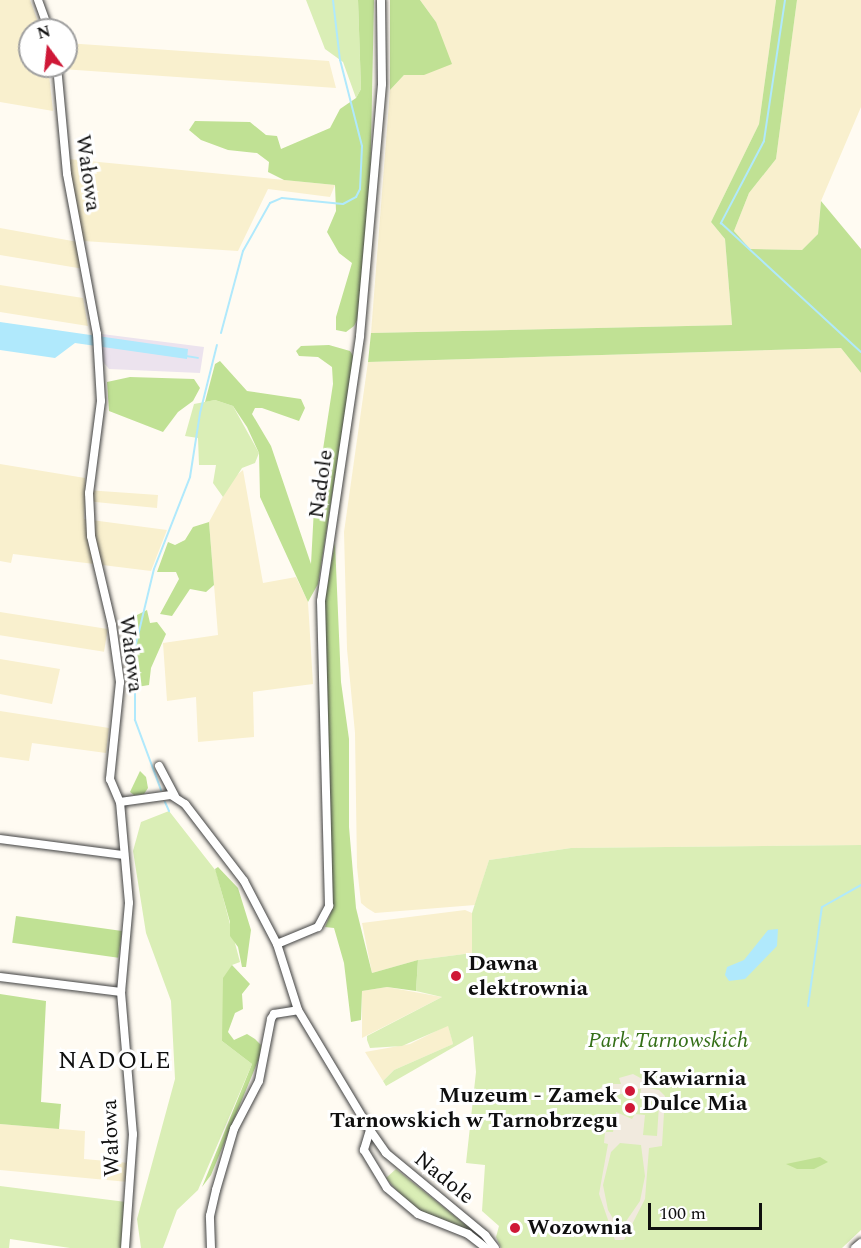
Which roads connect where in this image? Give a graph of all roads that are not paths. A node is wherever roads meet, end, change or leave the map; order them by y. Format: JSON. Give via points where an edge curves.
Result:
{"nodes":[{"id":1,"x":38,"y":0,"type":"edge"},
{"id":2,"x":381,"y":0,"type":"edge"},
{"id":3,"x":45,"y":18,"type":"edge"},
{"id":4,"x":58,"y":78,"type":"edge"},
{"id":5,"x":159,"y":766,"type":"dead end"},
{"id":6,"x":175,"y":796,"type":"junction"},
{"id":7,"x":120,"y":802,"type":"junction"},
{"id":8,"x":0,"y":839,"type":"edge"},
{"id":9,"x":124,"y":855,"type":"junction"},
{"id":10,"x":277,"y":944,"type":"junction"},
{"id":11,"x":0,"y":977,"type":"edge"},
{"id":12,"x":121,"y":992,"type":"junction"},
{"id":13,"x":298,"y":1010,"type":"junction"},
{"id":14,"x":370,"y":1130,"type":"junction"},
{"id":15,"x":861,"y":1243,"type":"edge"},
{"id":16,"x":125,"y":1248,"type":"edge"},
{"id":17,"x":211,"y":1248,"type":"edge"},
{"id":18,"x":486,"y":1248,"type":"edge"},
{"id":19,"x":495,"y":1248,"type":"edge"},
{"id":20,"x":855,"y":1248,"type":"edge"}],
"edges":[{"from":1,"to":3,"type":"street"},
{"from":2,"to":10,"type":"street","name":"Nadole","via":[[382,84],[360,336],[321,601],[329,906],[318,927]]},
{"from":4,"to":7,"type":"street","name":"Wałowa","via":[[67,174],[98,334],[100,401],[89,509],[94,560],[119,665],[120,699],[110,778]]},
{"from":5,"to":6,"type":"street","name":"Nadole"},
{"from":6,"to":7,"type":"street"},
{"from":6,"to":10,"type":"street","name":"Nadole","via":[[244,881]]},
{"from":7,"to":9,"type":"street","name":"Wałowa"},
{"from":8,"to":9,"type":"street"},
{"from":9,"to":12,"type":"street","name":"Wałowa","via":[[129,903]]},
{"from":10,"to":13,"type":"street","name":"Nadole"},
{"from":11,"to":12,"type":"street"},
{"from":12,"to":16,"type":"street","name":"Wałowa","via":[[133,1134]]},
{"from":13,"to":14,"type":"street","name":"Nadole"},
{"from":13,"to":17,"type":"street","via":[[280,1012],[271,1019],[259,1081],[234,1129],[216,1190],[210,1216]]},
{"from":14,"to":18,"type":"street","via":[[364,1150],[387,1188],[418,1214],[468,1234]]},
{"from":14,"to":19,"type":"street","name":"Nadole","via":[[386,1153],[485,1235]]},
{"from":15,"to":20,"type":"street"}]}
